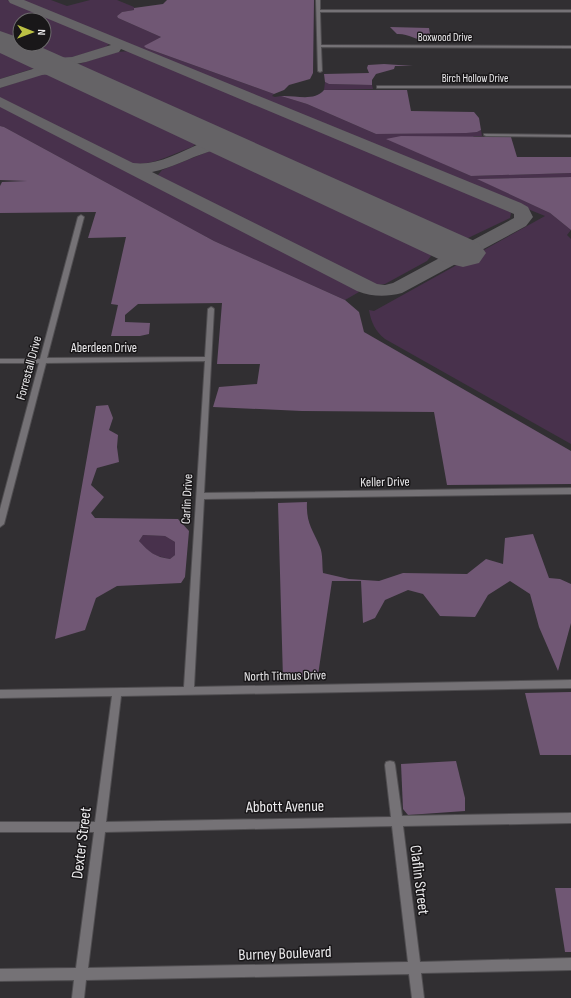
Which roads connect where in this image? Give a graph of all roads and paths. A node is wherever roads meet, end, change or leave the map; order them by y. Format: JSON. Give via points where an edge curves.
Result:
{"nodes":[{"id":1,"x":318,"y":0,"type":"edge"},
{"id":2,"x":319,"y":11,"type":"junction"},
{"id":3,"x":571,"y":11,"type":"edge"},
{"id":4,"x":320,"y":46,"type":"junction"},
{"id":5,"x":571,"y":47,"type":"edge"},
{"id":6,"x":320,"y":71,"type":"dead end"},
{"id":7,"x":379,"y":87,"type":"dead end"},
{"id":8,"x":571,"y":87,"type":"edge"},
{"id":9,"x":486,"y":135,"type":"dead end"},
{"id":10,"x":571,"y":136,"type":"edge"},
{"id":11,"x":81,"y":217,"type":"dead end"},
{"id":12,"x":211,"y":309,"type":"dead end"},
{"id":13,"x":207,"y":359,"type":"junction"},
{"id":14,"x":44,"y":360,"type":"junction"},
{"id":15,"x":0,"y":361,"type":"edge"},
{"id":16,"x":571,"y":491,"type":"edge"},
{"id":17,"x":200,"y":496,"type":"junction"},
{"id":18,"x":0,"y":524,"type":"edge"},
{"id":19,"x":571,"y":684,"type":"edge"},
{"id":20,"x":189,"y":690,"type":"junction"},
{"id":21,"x":117,"y":692,"type":"junction"},
{"id":22,"x":0,"y":694,"type":"edge"},
{"id":23,"x":390,"y":765,"type":"dead end"},
{"id":24,"x":571,"y":818,"type":"edge"},
{"id":25,"x":396,"y":822,"type":"junction"},
{"id":26,"x":0,"y":827,"type":"edge"},
{"id":27,"x":100,"y":827,"type":"junction"},
{"id":28,"x":571,"y":964,"type":"edge"},
{"id":29,"x":414,"y":967,"type":"junction"},
{"id":30,"x":81,"y":973,"type":"junction"},
{"id":31,"x":0,"y":975,"type":"edge"},
{"id":32,"x":78,"y":998,"type":"edge"},
{"id":33,"x":418,"y":998,"type":"edge"}],
"edges":[{"from":1,"to":2,"type":"street"},
{"from":2,"to":3,"type":"street"},
{"from":2,"to":4,"type":"street"},
{"from":4,"to":5,"type":"street","name":"Boxwood Drive"},
{"from":4,"to":6,"type":"street"},
{"from":7,"to":8,"type":"street","name":"Birch Hollow Drive"},
{"from":9,"to":10,"type":"street"},
{"from":11,"to":14,"type":"street","name":"Forrestall Drive"},
{"from":12,"to":13,"type":"street","name":"Carlin Drive"},
{"from":13,"to":14,"type":"street","name":"Aberdeen Drive"},
{"from":13,"to":17,"type":"street","name":"Carlin Drive"},
{"from":14,"to":15,"type":"street","name":"Aberdeen Drive"},
{"from":14,"to":18,"type":"street","name":"Forrestall Drive"},
{"from":16,"to":17,"type":"street","name":"Keller Drive"},
{"from":17,"to":20,"type":"street","name":"Carlin Drive"},
{"from":19,"to":20,"type":"street","name":"North Titmus Drive"},
{"from":20,"to":21,"type":"street","name":"North Titmus Drive"},
{"from":21,"to":22,"type":"street","name":"North Titmus Drive"},
{"from":21,"to":27,"type":"street","name":"Dexter Street"},
{"from":23,"to":25,"type":"street","name":"Claflin Street"},
{"from":24,"to":25,"type":"street","name":"Abbott Avenue"},
{"from":25,"to":27,"type":"street","name":"Abbott Avenue"},
{"from":25,"to":29,"type":"street","name":"Claflin Street"},
{"from":26,"to":27,"type":"street","name":"Abbott Avenue"},
{"from":27,"to":30,"type":"street","name":"Dexter Street"},
{"from":28,"to":29,"type":"street","name":"Burney Boulevard"},
{"from":29,"to":30,"type":"street","name":"Burney Boulevard"},
{"from":29,"to":33,"type":"street","name":"Claflin Street"},
{"from":30,"to":31,"type":"street","name":"Burney Boulevard"},
{"from":30,"to":32,"type":"street","name":"Dexter Street"}]}
